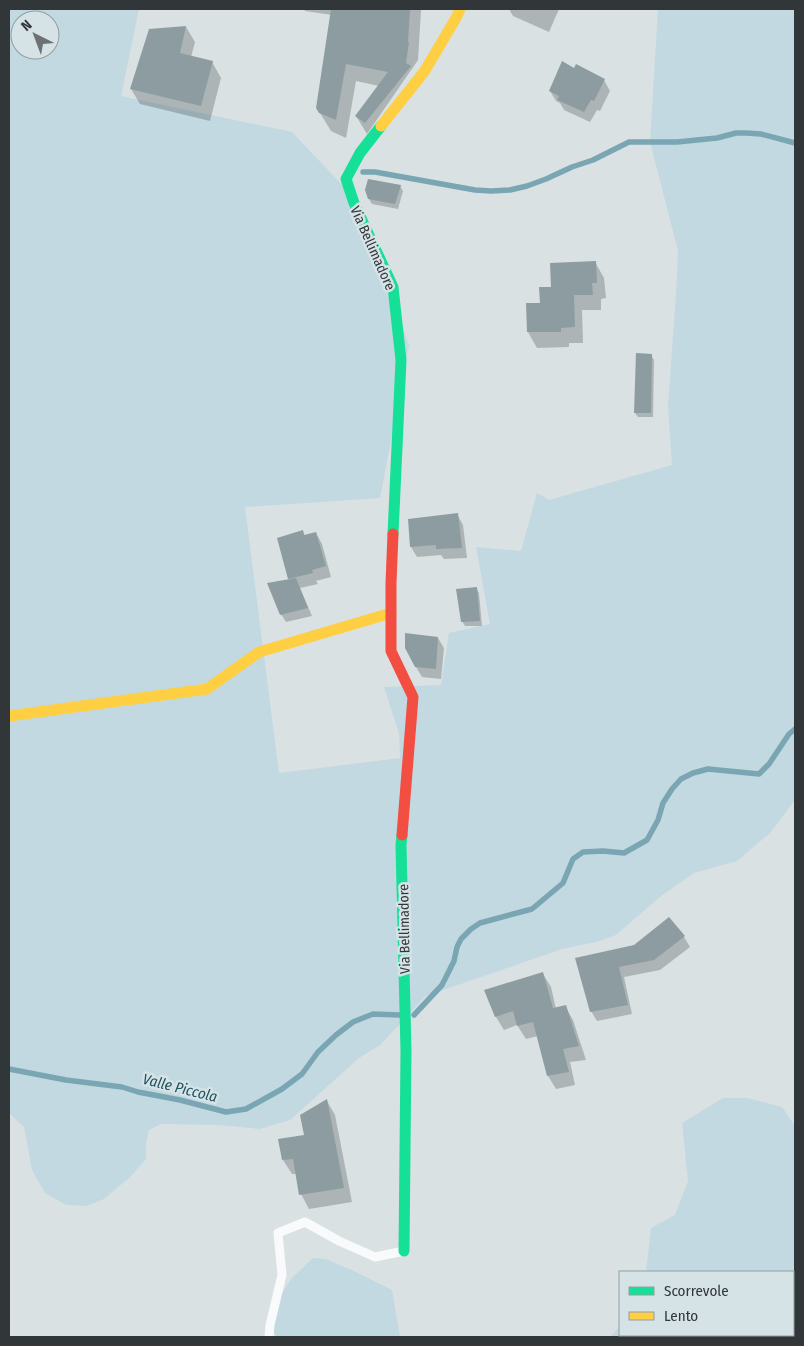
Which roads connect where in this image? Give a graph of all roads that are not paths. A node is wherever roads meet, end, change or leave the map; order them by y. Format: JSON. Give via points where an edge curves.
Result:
{"nodes":[{"id":1,"x":460,"y":9,"type":"edge"},
{"id":2,"x":391,"y":613,"type":"junction"},
{"id":3,"x":9,"y":716,"type":"edge"},
{"id":4,"x":404,"y":1251,"type":"joint"},
{"id":5,"x":268,"y":1337,"type":"edge"}],
"edges":[{"from":1,"to":2,"type":"street","name":"Via Bellimadore","via":[[424,72],[360,153],[346,179],[354,204],[393,286],[402,360]]},
{"from":2,"to":3,"type":"street","via":[[260,652],[207,689]]},
{"from":2,"to":4,"type":"street","name":"Via Bellimadore","via":[[391,651],[413,697],[402,845],[406,1051]]},
{"from":4,"to":5,"type":"lane","via":[[374,1257],[305,1222],[278,1233],[282,1275]]}]}
